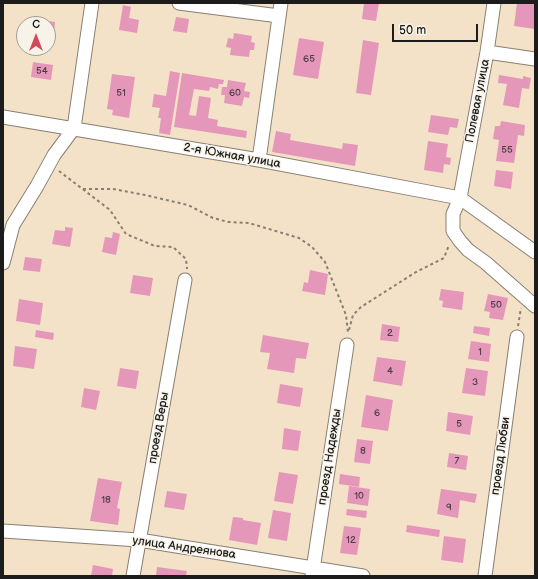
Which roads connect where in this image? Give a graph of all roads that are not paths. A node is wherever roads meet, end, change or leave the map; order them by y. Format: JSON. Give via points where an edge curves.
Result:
{"nodes":[{"id":1,"x":92,"y":3,"type":"edge"},
{"id":2,"x":179,"y":3,"type":"edge"},
{"id":3,"x":281,"y":3,"type":"edge"},
{"id":4,"x":494,"y":3,"type":"edge"},
{"id":5,"x":279,"y":16,"type":"junction"},
{"id":6,"x":487,"y":52,"type":"junction"},
{"id":7,"x":535,"y":59,"type":"edge"},
{"id":8,"x":3,"y":117,"type":"edge"},
{"id":9,"x":74,"y":128,"type":"junction"},
{"id":10,"x":259,"y":160,"type":"junction"},
{"id":11,"x":460,"y":198,"type":"junction"},
{"id":12,"x":535,"y":252,"type":"edge"},
{"id":13,"x":3,"y":263,"type":"edge"},
{"id":14,"x":185,"y":280,"type":"road end"},
{"id":15,"x":535,"y":306,"type":"edge"},
{"id":16,"x":517,"y":337,"type":"road end"},
{"id":17,"x":348,"y":339,"type":"road end"},
{"id":18,"x":3,"y":531,"type":"edge"},
{"id":19,"x":139,"y":540,"type":"junction"},
{"id":20,"x":313,"y":572,"type":"edge"},
{"id":21,"x":133,"y":576,"type":"edge"},
{"id":22,"x":363,"y":576,"type":"edge"},
{"id":23,"x":485,"y":576,"type":"edge"}],
"edges":[{"from":1,"to":9,"type":"street"},
{"from":2,"to":5,"type":"street"},
{"from":3,"to":5,"type":"street"},
{"from":4,"to":6,"type":"street","name":"Полевая улица"},
{"from":5,"to":10,"type":"street"},
{"from":6,"to":7,"type":"street"},
{"from":6,"to":11,"type":"street","name":"Полевая улица"},
{"from":8,"to":9,"type":"street","name":"2-я Южная улица"},
{"from":9,"to":10,"type":"street","name":"2-я Южная улица"},
{"from":9,"to":13,"type":"street","via":[[53,157],[14,225]]},
{"from":10,"to":11,"type":"street","name":"2-я Южная улица"},
{"from":11,"to":12,"type":"street"},
{"from":11,"to":15,"type":"street","name":"Полевая улица","via":[[453,214],[453,231],[468,250]]},
{"from":14,"to":19,"type":"street","name":"проезд Веры"},
{"from":16,"to":23,"type":"street","name":"проезд Любви"},
{"from":17,"to":20,"type":"street","name":"проезд Надежды"},
{"from":18,"to":19,"type":"street","name":"улица Андреянова"},
{"from":19,"to":20,"type":"street","name":"улица Андреянова"},
{"from":19,"to":21,"type":"street","name":"проезд Веры"},
{"from":20,"to":22,"type":"street","name":"улица Андреянова"}]}
